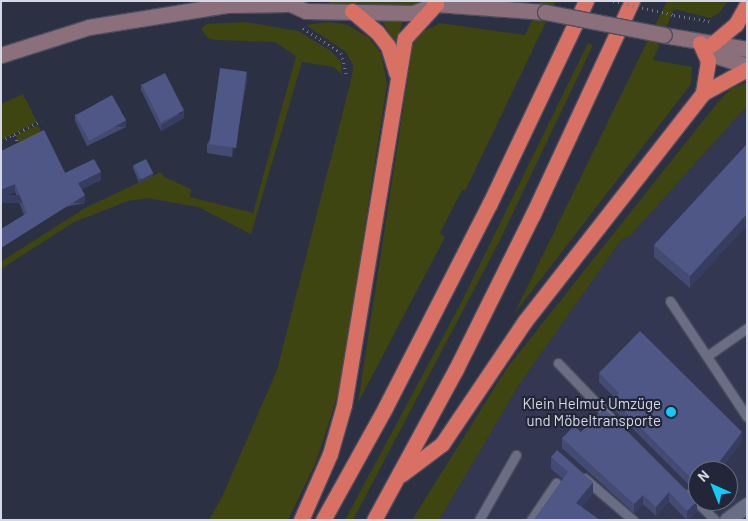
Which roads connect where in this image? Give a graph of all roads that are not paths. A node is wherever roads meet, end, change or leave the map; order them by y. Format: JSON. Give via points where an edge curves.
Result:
{"nodes":[{"id":1,"x":586,"y":1,"type":"edge"},
{"id":2,"x":632,"y":1,"type":"edge"},
{"id":3,"x":433,"y":2,"type":"edge"},
{"id":4,"x":293,"y":3,"type":"edge"},
{"id":5,"x":747,"y":4,"type":"edge"},
{"id":6,"x":352,"y":12,"type":"junction"},
{"id":7,"x":705,"y":44,"type":"junction"},
{"id":8,"x":747,"y":49,"type":"edge"},
{"id":9,"x":1,"y":55,"type":"edge"},
{"id":10,"x":747,"y":68,"type":"edge"},
{"id":11,"x":397,"y":77,"type":"junction"},
{"id":12,"x":703,"y":93,"type":"junction"},
{"id":13,"x":670,"y":301,"type":"dead end"},
{"id":14,"x":747,"y":328,"type":"edge"},
{"id":15,"x":707,"y":356,"type":"junction"},
{"id":16,"x":558,"y":363,"type":"dead end"},
{"id":17,"x":747,"y":417,"type":"edge"},
{"id":18,"x":620,"y":427,"type":"edge"},
{"id":19,"x":516,"y":455,"type":"dead end"},
{"id":20,"x":579,"y":473,"type":"edge"},
{"id":21,"x":397,"y":478,"type":"junction"},
{"id":22,"x":556,"y":483,"type":"dead end"},
{"id":23,"x":682,"y":488,"type":"edge"},
{"id":24,"x":747,"y":505,"type":"edge"},
{"id":25,"x":301,"y":520,"type":"edge"},
{"id":26,"x":323,"y":520,"type":"edge"},
{"id":27,"x":374,"y":520,"type":"edge"},
{"id":28,"x":479,"y":520,"type":"edge"},
{"id":29,"x":531,"y":520,"type":"edge"},
{"id":30,"x":633,"y":520,"type":"edge"},
{"id":31,"x":715,"y":520,"type":"edge"},
{"id":32,"x":726,"y":520,"type":"edge"}],
"edges":[{"from":1,"to":26,"type":"highway","via":[[490,203],[390,400]]},
{"from":2,"to":21,"type":"highway","via":[[533,214]]},
{"from":3,"to":6,"type":"main road","via":[[413,13]]},
{"from":3,"to":7,"type":"main road","bridge":true,"via":[[535,11]]},
{"from":3,"to":11,"type":"highway","via":[[405,38]]},
{"from":4,"to":6,"type":"main road","via":[[306,11]]},
{"from":4,"to":9,"type":"main road","via":[[226,6],[137,18],[44,40]]},
{"from":5,"to":7,"type":"highway","via":[[736,24]]},
{"from":6,"to":11,"type":"highway","via":[[377,32],[388,46]]},
{"from":7,"to":8,"type":"main road","via":[[728,43]]},
{"from":7,"to":10,"type":"main road","via":[[720,57]]},
{"from":7,"to":12,"type":"highway","via":[[708,61]]},
{"from":10,"to":12,"type":"highway"},
{"from":11,"to":25,"type":"highway","via":[[344,405],[330,454]]},
{"from":12,"to":21,"type":"highway","via":[[525,321],[442,444]]},
{"from":13,"to":15,"type":"lane"},
{"from":14,"to":15,"type":"lane"},
{"from":15,"to":17,"type":"lane"},
{"from":16,"to":18,"type":"lane"},
{"from":19,"to":28,"type":"lane"},
{"from":20,"to":30,"type":"lane"},
{"from":21,"to":27,"type":"highway"},
{"from":22,"to":29,"type":"lane"},
{"from":23,"to":31,"type":"lane"},
{"from":24,"to":32,"type":"street"}]}
